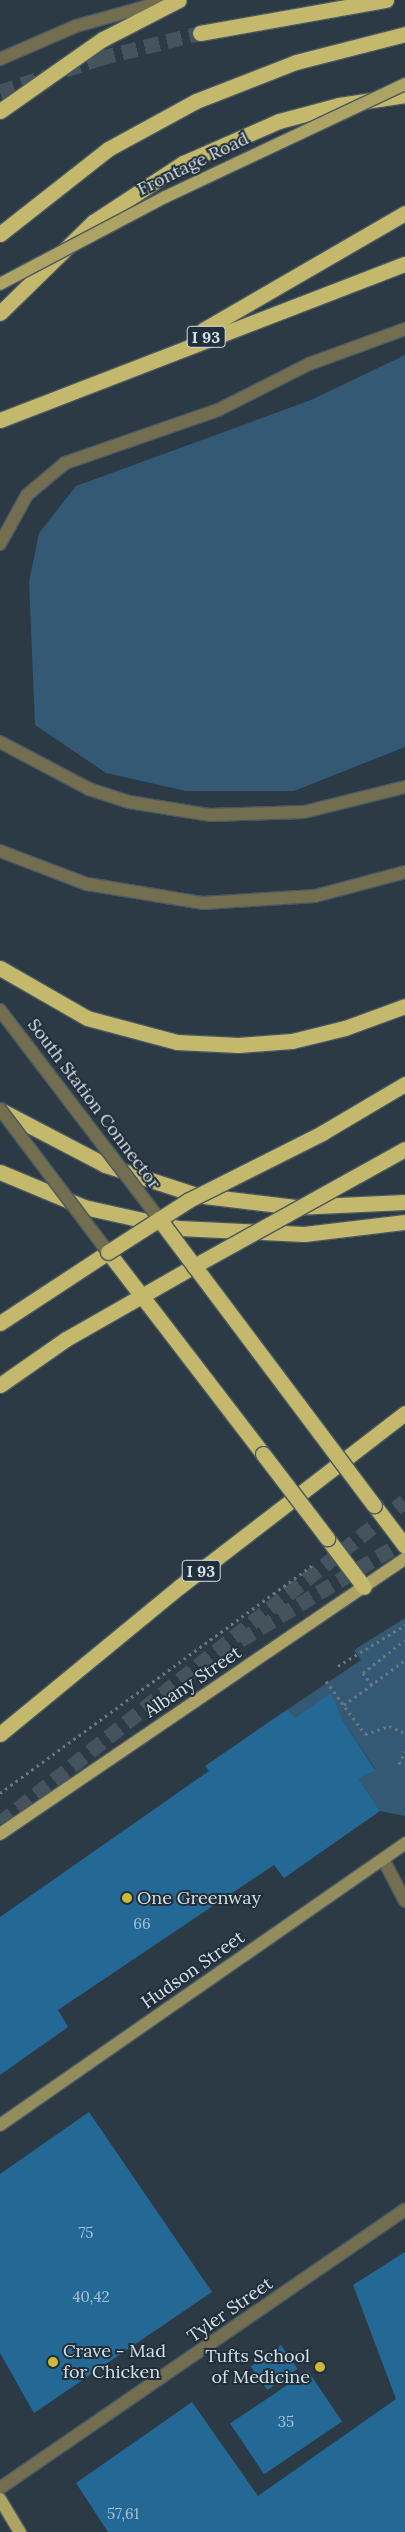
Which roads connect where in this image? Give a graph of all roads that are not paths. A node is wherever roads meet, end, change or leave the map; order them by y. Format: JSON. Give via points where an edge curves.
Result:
{"nodes":[{"id":1,"x":169,"y":0,"type":"edge"},
{"id":2,"x":179,"y":0,"type":"edge"},
{"id":3,"x":386,"y":0,"type":"edge"},
{"id":4,"x":200,"y":33,"type":"tunnel mouth"},
{"id":5,"x":405,"y":34,"type":"edge"},
{"id":6,"x":0,"y":59,"type":"edge"},
{"id":7,"x":405,"y":84,"type":"edge"},
{"id":8,"x":405,"y":95,"type":"edge"},
{"id":9,"x":0,"y":111,"type":"edge"},
{"id":10,"x":405,"y":213,"type":"edge"},
{"id":11,"x":0,"y":234,"type":"edge"},
{"id":12,"x":405,"y":264,"type":"edge"},
{"id":13,"x":0,"y":284,"type":"edge"},
{"id":14,"x":0,"y":313,"type":"edge"},
{"id":15,"x":405,"y":329,"type":"edge"},
{"id":16,"x":166,"y":352,"type":"junction"},
{"id":17,"x":5,"y":417,"type":"edge"},
{"id":18,"x":0,"y":544,"type":"edge"},
{"id":19,"x":0,"y":742,"type":"edge"},
{"id":20,"x":405,"y":787,"type":"edge"},
{"id":21,"x":0,"y":851,"type":"edge"},
{"id":22,"x":405,"y":872,"type":"edge"},
{"id":23,"x":0,"y":968,"type":"edge"},
{"id":24,"x":405,"y":1006,"type":"edge"},
{"id":25,"x":0,"y":1010,"type":"edge"},
{"id":26,"x":405,"y":1084,"type":"edge"},
{"id":27,"x":0,"y":1110,"type":"edge"},
{"id":28,"x":405,"y":1149,"type":"edge"},
{"id":29,"x":0,"y":1172,"type":"edge"},
{"id":30,"x":405,"y":1202,"type":"edge"},
{"id":31,"x":159,"y":1219,"type":"junction"},
{"id":32,"x":405,"y":1222,"type":"edge"},
{"id":33,"x":108,"y":1252,"type":"junction"},
{"id":34,"x":194,"y":1266,"type":"junction"},
{"id":35,"x":142,"y":1295,"type":"junction"},
{"id":36,"x":0,"y":1323,"type":"edge"},
{"id":37,"x":0,"y":1386,"type":"edge"},
{"id":38,"x":405,"y":1412,"type":"edge"},
{"id":39,"x":405,"y":1546,"type":"edge"},
{"id":40,"x":405,"y":1559,"type":"edge"},
{"id":41,"x":364,"y":1587,"type":"junction"},
{"id":42,"x":0,"y":1734,"type":"edge"},
{"id":43,"x":0,"y":1834,"type":"edge"},
{"id":44,"x":405,"y":1843,"type":"edge"},
{"id":45,"x":383,"y":1859,"type":"junction"},
{"id":46,"x":405,"y":1901,"type":"edge"},
{"id":47,"x":0,"y":2125,"type":"edge"},
{"id":48,"x":405,"y":2210,"type":"edge"},
{"id":49,"x":0,"y":2488,"type":"edge"},
{"id":50,"x":0,"y":2499,"type":"edge"},
{"id":51,"x":20,"y":2532,"type":"edge"}],
"edges":[{"from":1,"to":6,"type":"street","via":[[76,26]]},
{"from":2,"to":9,"type":"highway","via":[[104,39]]},
{"from":3,"to":4,"type":"highway"},
{"from":5,"to":11,"type":"highway","via":[[296,62],[196,101],[93,159]]},
{"from":7,"to":13,"type":"main road","name":"Frontage Road","bridge":true,"via":[[165,197]]},
{"from":8,"to":14,"type":"highway","via":[[339,105],[279,121],[191,158],[93,222]]},
{"from":10,"to":16,"type":"highway"},
{"from":12,"to":16,"type":"highway","number":"I 93"},
{"from":15,"to":18,"type":"street","via":[[309,364],[218,410],[65,463],[28,495]]},
{"from":16,"to":17,"type":"highway","number":"I 93"},
{"from":19,"to":20,"type":"street","via":[[89,789],[129,802],[209,815],[304,812]]},
{"from":21,"to":22,"type":"street","via":[[60,876],[147,897],[232,904],[315,896]]},
{"from":23,"to":24,"type":"highway","via":[[87,1018],[177,1042],[238,1045],[292,1041],[345,1028]]},
{"from":25,"to":31,"type":"street","name":"South Station Connector","bridge":true},
{"from":26,"to":31,"type":"highway","bridge":true},
{"from":27,"to":30,"type":"highway","via":[[105,1165],[196,1195],[295,1207]]},
{"from":27,"to":33,"type":"street","bridge":true},
{"from":28,"to":34,"type":"highway","bridge":true},
{"from":29,"to":32,"type":"highway","via":[[84,1207],[179,1228],[304,1234]]},
{"from":31,"to":33,"type":"highway","bridge":true},
{"from":31,"to":34,"type":"highway","bridge":true},
{"from":33,"to":35,"type":"highway"},
{"from":33,"to":36,"type":"highway"},
{"from":34,"to":35,"type":"highway"},
{"from":34,"to":39,"type":"highway","bridge":true},
{"from":35,"to":37,"type":"highway","via":[[66,1339]]},
{"from":35,"to":41,"type":"highway","bridge":true},
{"from":38,"to":42,"type":"highway","number":"I 93","via":[[179,1587]]},
{"from":40,"to":41,"type":"main road","name":"Albany Street"},
{"from":41,"to":43,"type":"main road","name":"Albany Street"},
{"from":44,"to":45,"type":"main road","name":"Hudson Street"},
{"from":45,"to":46,"type":"street"},
{"from":45,"to":47,"type":"main road","name":"Hudson Street"},
{"from":48,"to":49,"type":"street","name":"Tyler Street"},
{"from":50,"to":51,"type":"main road"}]}
